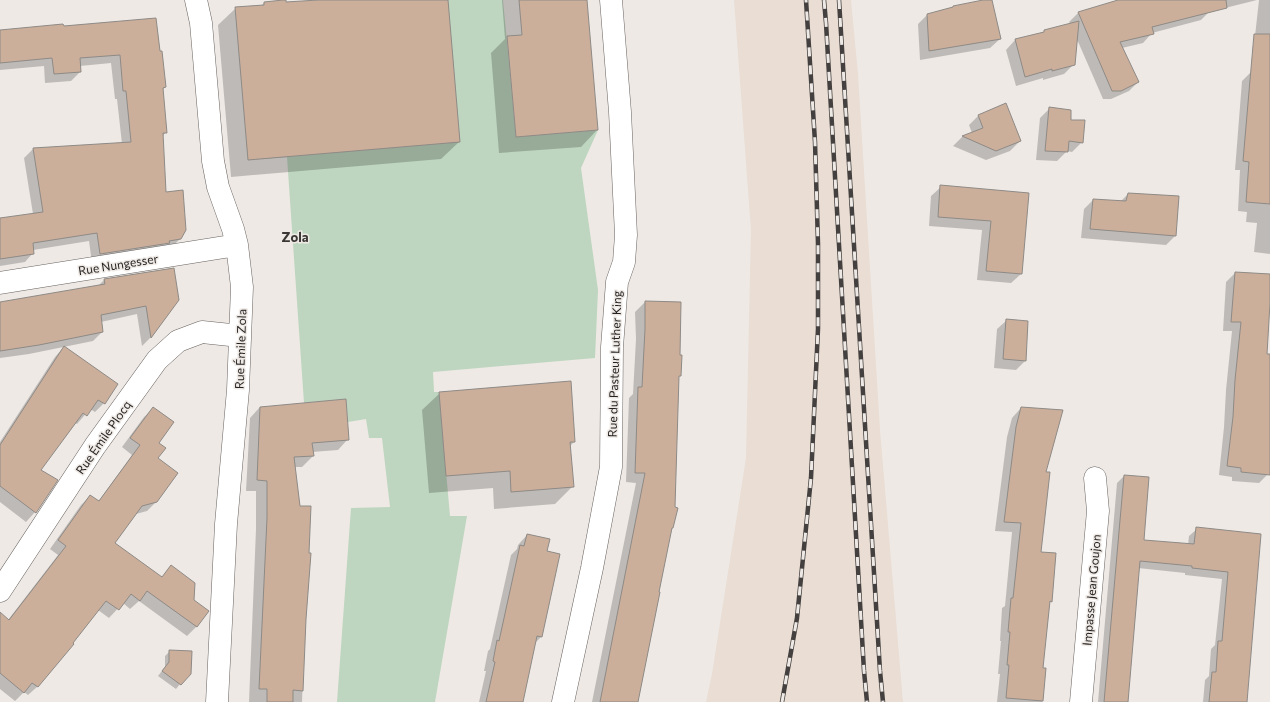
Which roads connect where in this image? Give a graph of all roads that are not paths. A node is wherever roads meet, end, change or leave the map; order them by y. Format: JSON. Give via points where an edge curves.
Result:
{"nodes":[{"id":1,"x":196,"y":0,"type":"edge"},
{"id":2,"x":611,"y":0,"type":"edge"},
{"id":3,"x":237,"y":245,"type":"junction"},
{"id":4,"x":0,"y":282,"type":"edge"},
{"id":5,"x":240,"y":336,"type":"junction"},
{"id":6,"x":1095,"y":478,"type":"dead end"},
{"id":7,"x":0,"y":591,"type":"edge"},
{"id":8,"x":217,"y":702,"type":"edge"},
{"id":9,"x":563,"y":702,"type":"edge"},
{"id":10,"x":1081,"y":702,"type":"edge"}],
"edges":[{"from":1,"to":3,"type":"street","name":"Rue Émile Zola","via":[[201,23],[213,161],[218,187]]},
{"from":2,"to":9,"type":"street","name":"Rue du Pasteur Luther King","via":[[626,235],[624,262],[617,282],[612,347],[611,466]]},
{"from":3,"to":4,"type":"street","name":"Rue Nungesser"},
{"from":3,"to":5,"type":"street","name":"Rue Émile Zola","via":[[242,287]]},
{"from":5,"to":7,"type":"street","name":"Rue Émile Plocq","via":[[202,332],[178,341],[157,360],[96,446]]},
{"from":5,"to":8,"type":"street","name":"Rue Émile Zola"},
{"from":6,"to":10,"type":"street","name":"Impasse Jean Goujon","via":[[1098,511]]}]}
